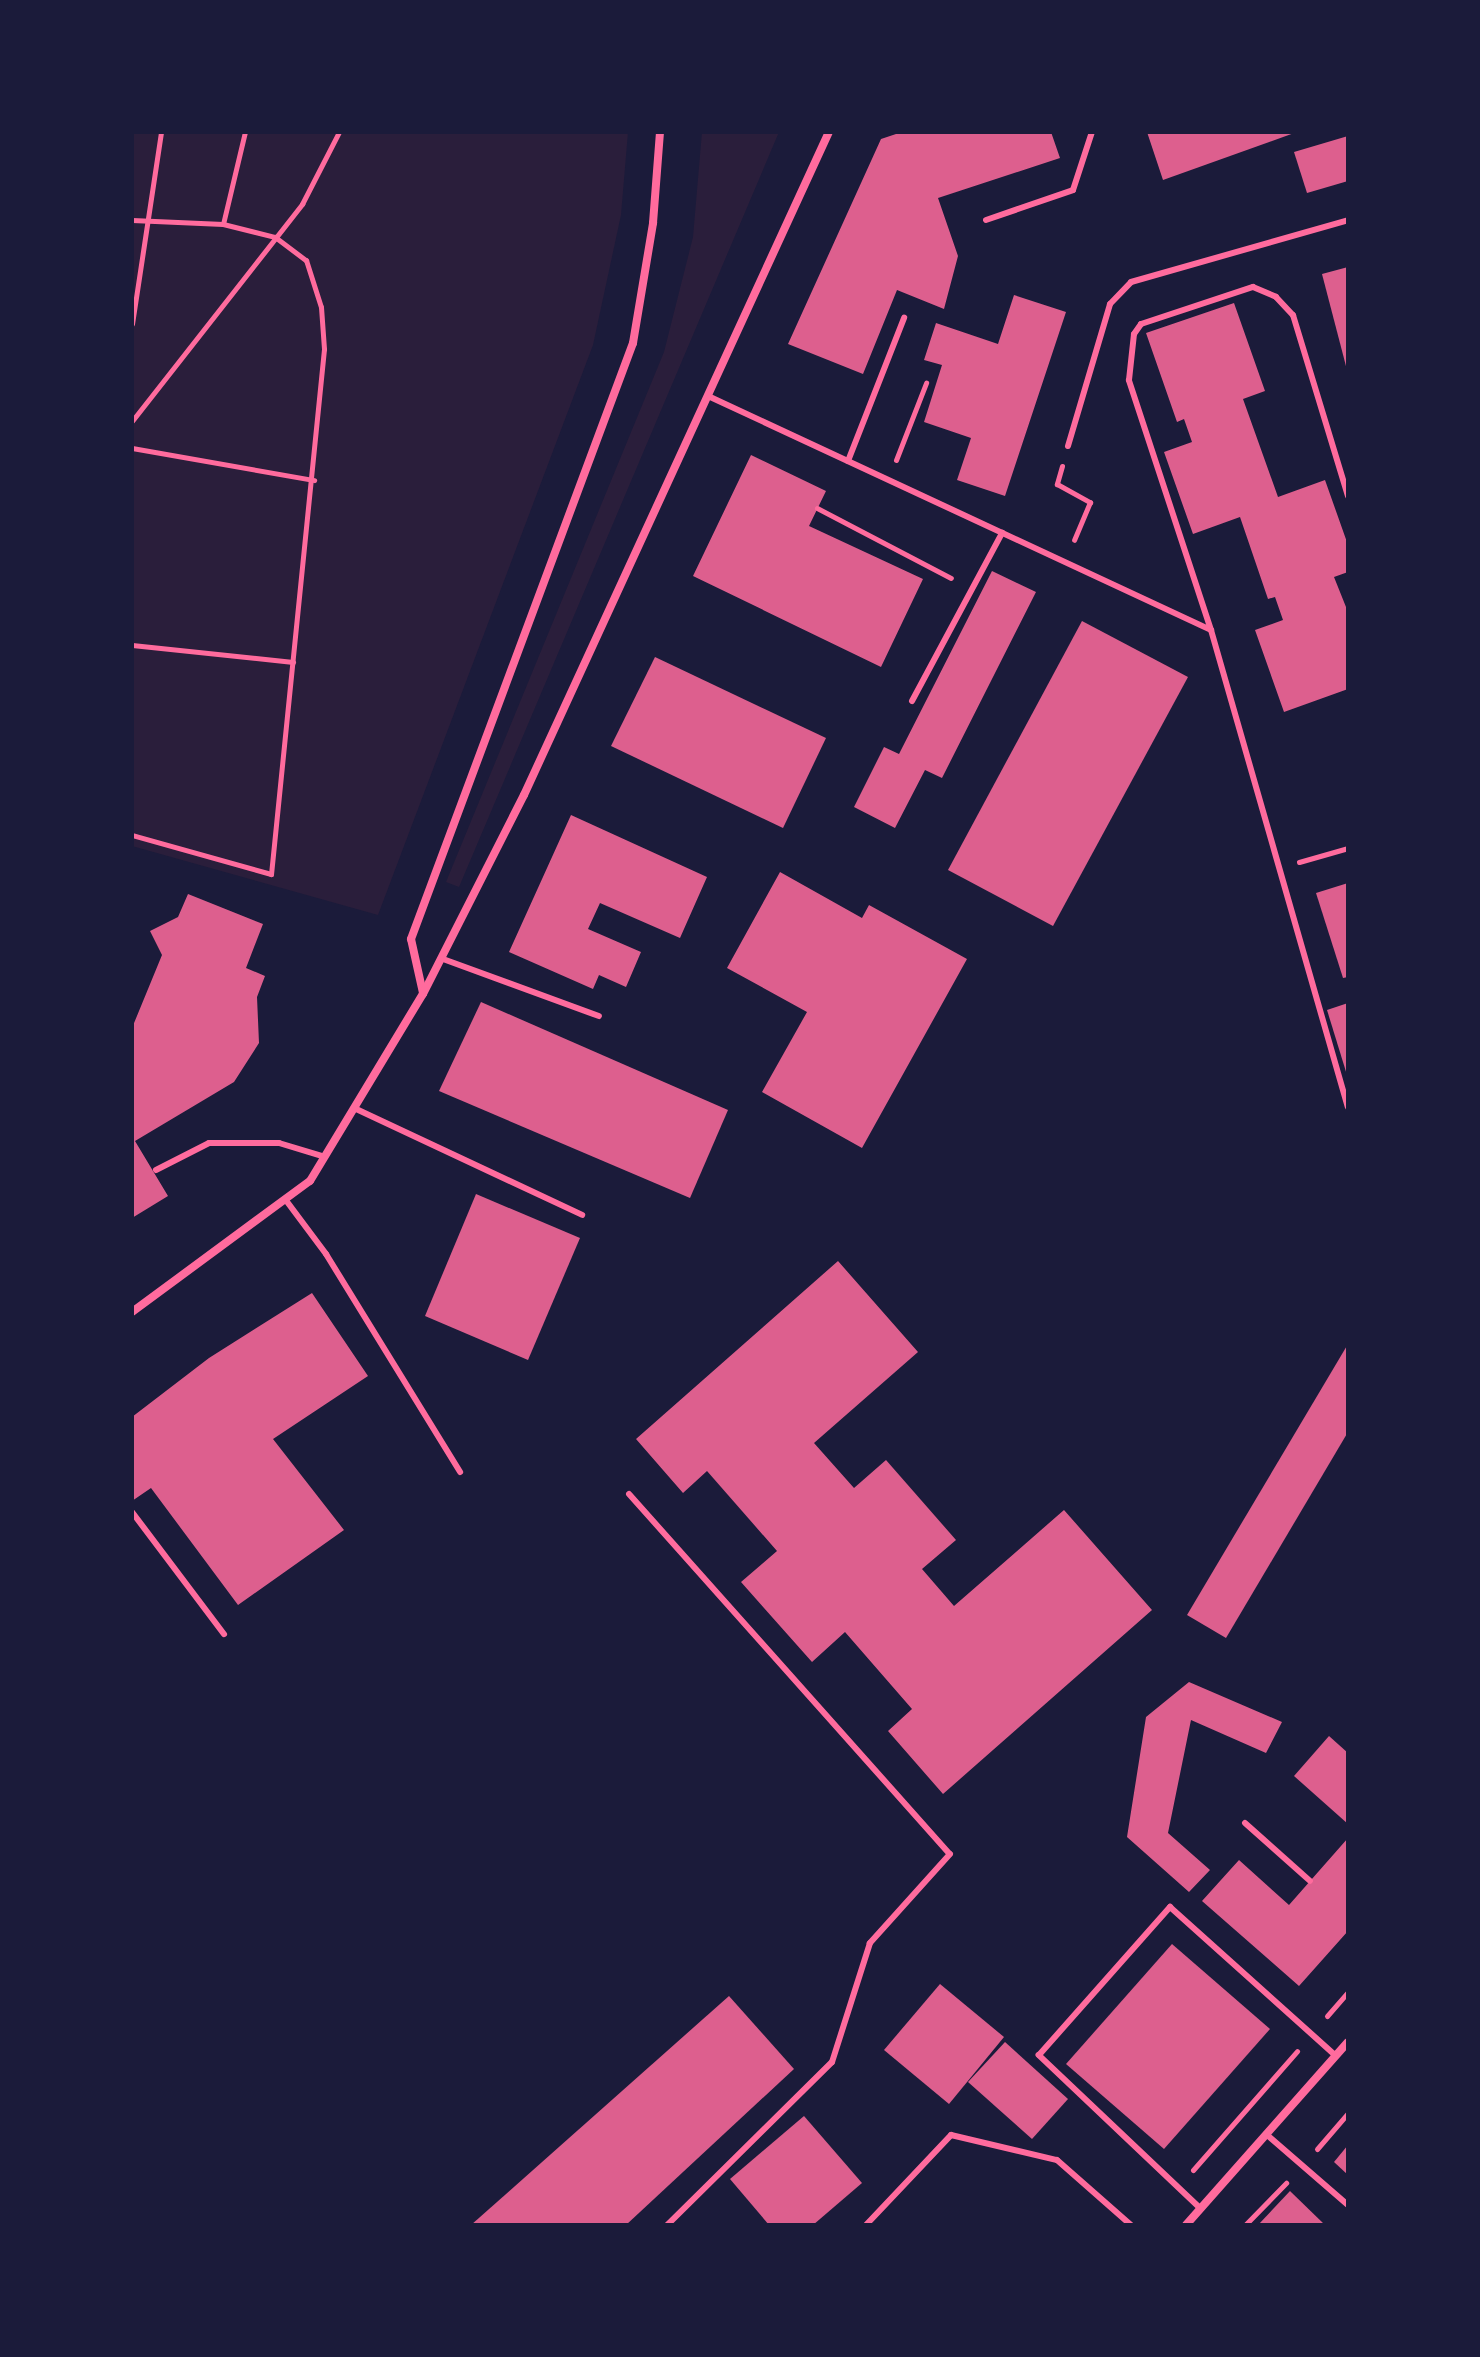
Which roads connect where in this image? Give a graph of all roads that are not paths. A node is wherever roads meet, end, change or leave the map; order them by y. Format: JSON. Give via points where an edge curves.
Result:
{"nodes":[{"id":1,"x":660,"y":132,"type":"edge"},
{"id":2,"x":829,"y":132,"type":"edge"},
{"id":3,"x":1092,"y":132,"type":"edge"},
{"id":4,"x":986,"y":220,"type":"dead end"},
{"id":5,"x":1348,"y":220,"type":"edge"},
{"id":6,"x":904,"y":318,"type":"dead end"},
{"id":7,"x":708,"y":396,"type":"junction"},
{"id":8,"x":1068,"y":446,"type":"road end"},
{"id":9,"x":848,"y":461,"type":"junction"},
{"id":10,"x":1348,"y":496,"type":"edge"},
{"id":11,"x":1002,"y":533,"type":"junction"},
{"id":12,"x":1211,"y":630,"type":"junction"},
{"id":13,"x":912,"y":701,"type":"dead end"},
{"id":14,"x":443,"y":959,"type":"junction"},
{"id":15,"x":423,"y":994,"type":"junction"},
{"id":16,"x":599,"y":1016,"type":"dead end"},
{"id":17,"x":1348,"y":1107,"type":"edge"},
{"id":18,"x":354,"y":1108,"type":"junction"},
{"id":19,"x":325,"y":1157,"type":"junction"},
{"id":20,"x":156,"y":1170,"type":"dead end"},
{"id":21,"x":285,"y":1199,"type":"junction"},
{"id":22,"x":582,"y":1215,"type":"dead end"},
{"id":23,"x":132,"y":1312,"type":"edge"},
{"id":24,"x":460,"y":1472,"type":"dead end"},
{"id":25,"x":629,"y":1494,"type":"dead end"},
{"id":26,"x":132,"y":1512,"type":"edge"},
{"id":27,"x":224,"y":1634,"type":"dead end"},
{"id":28,"x":1245,"y":1823,"type":"dead end"},
{"id":29,"x":1310,"y":1881,"type":"dead end"},
{"id":30,"x":1348,"y":2042,"type":"edge"},
{"id":31,"x":1336,"y":2056,"type":"junction"},
{"id":32,"x":1266,"y":2134,"type":"junction"},
{"id":33,"x":1348,"y":2205,"type":"edge"},
{"id":34,"x":1201,"y":2209,"type":"junction"},
{"id":35,"x":667,"y":2225,"type":"edge"},
{"id":36,"x":866,"y":2225,"type":"edge"},
{"id":37,"x":1131,"y":2225,"type":"edge"},
{"id":38,"x":1186,"y":2225,"type":"edge"}],
"edges":[{"from":1,"to":15,"type":"street","via":[[653,223],[633,343],[411,939]]},
{"from":2,"to":7,"type":"street"},
{"from":3,"to":4,"type":"lane","via":[[1073,190]]},
{"from":5,"to":8,"type":"lane","via":[[1131,282],[1110,304]]},
{"from":6,"to":9,"type":"lane"},
{"from":7,"to":9,"type":"lane"},
{"from":7,"to":14,"type":"street"},
{"from":9,"to":11,"type":"lane"},
{"from":10,"to":12,"type":"lane","via":[[1293,315],[1276,297],[1253,287],[1141,324],[1134,334],[1129,380]]},
{"from":11,"to":12,"type":"lane"},
{"from":11,"to":13,"type":"lane"},
{"from":12,"to":17,"type":"lane"},
{"from":14,"to":15,"type":"street"},
{"from":14,"to":16,"type":"lane"},
{"from":15,"to":18,"type":"street"},
{"from":18,"to":19,"type":"street"},
{"from":18,"to":22,"type":"lane"},
{"from":19,"to":20,"type":"lane","via":[[279,1143],[209,1143]]},
{"from":19,"to":21,"type":"street","via":[[310,1181]]},
{"from":21,"to":23,"type":"street"},
{"from":21,"to":24,"type":"lane","via":[[326,1254]]},
{"from":25,"to":35,"type":"lane","via":[[950,1854],[870,1943],[832,2062]]},
{"from":26,"to":27,"type":"lane"},
{"from":28,"to":29,"type":"lane"},
{"from":30,"to":31,"type":"street"},
{"from":31,"to":32,"type":"street"},
{"from":31,"to":34,"type":"lane","via":[[1170,1907],[1039,2055]]},
{"from":32,"to":33,"type":"lane"},
{"from":32,"to":34,"type":"street"},
{"from":34,"to":38,"type":"street"},
{"from":36,"to":37,"type":"lane","via":[[951,2135],[1057,2160]]}]}
